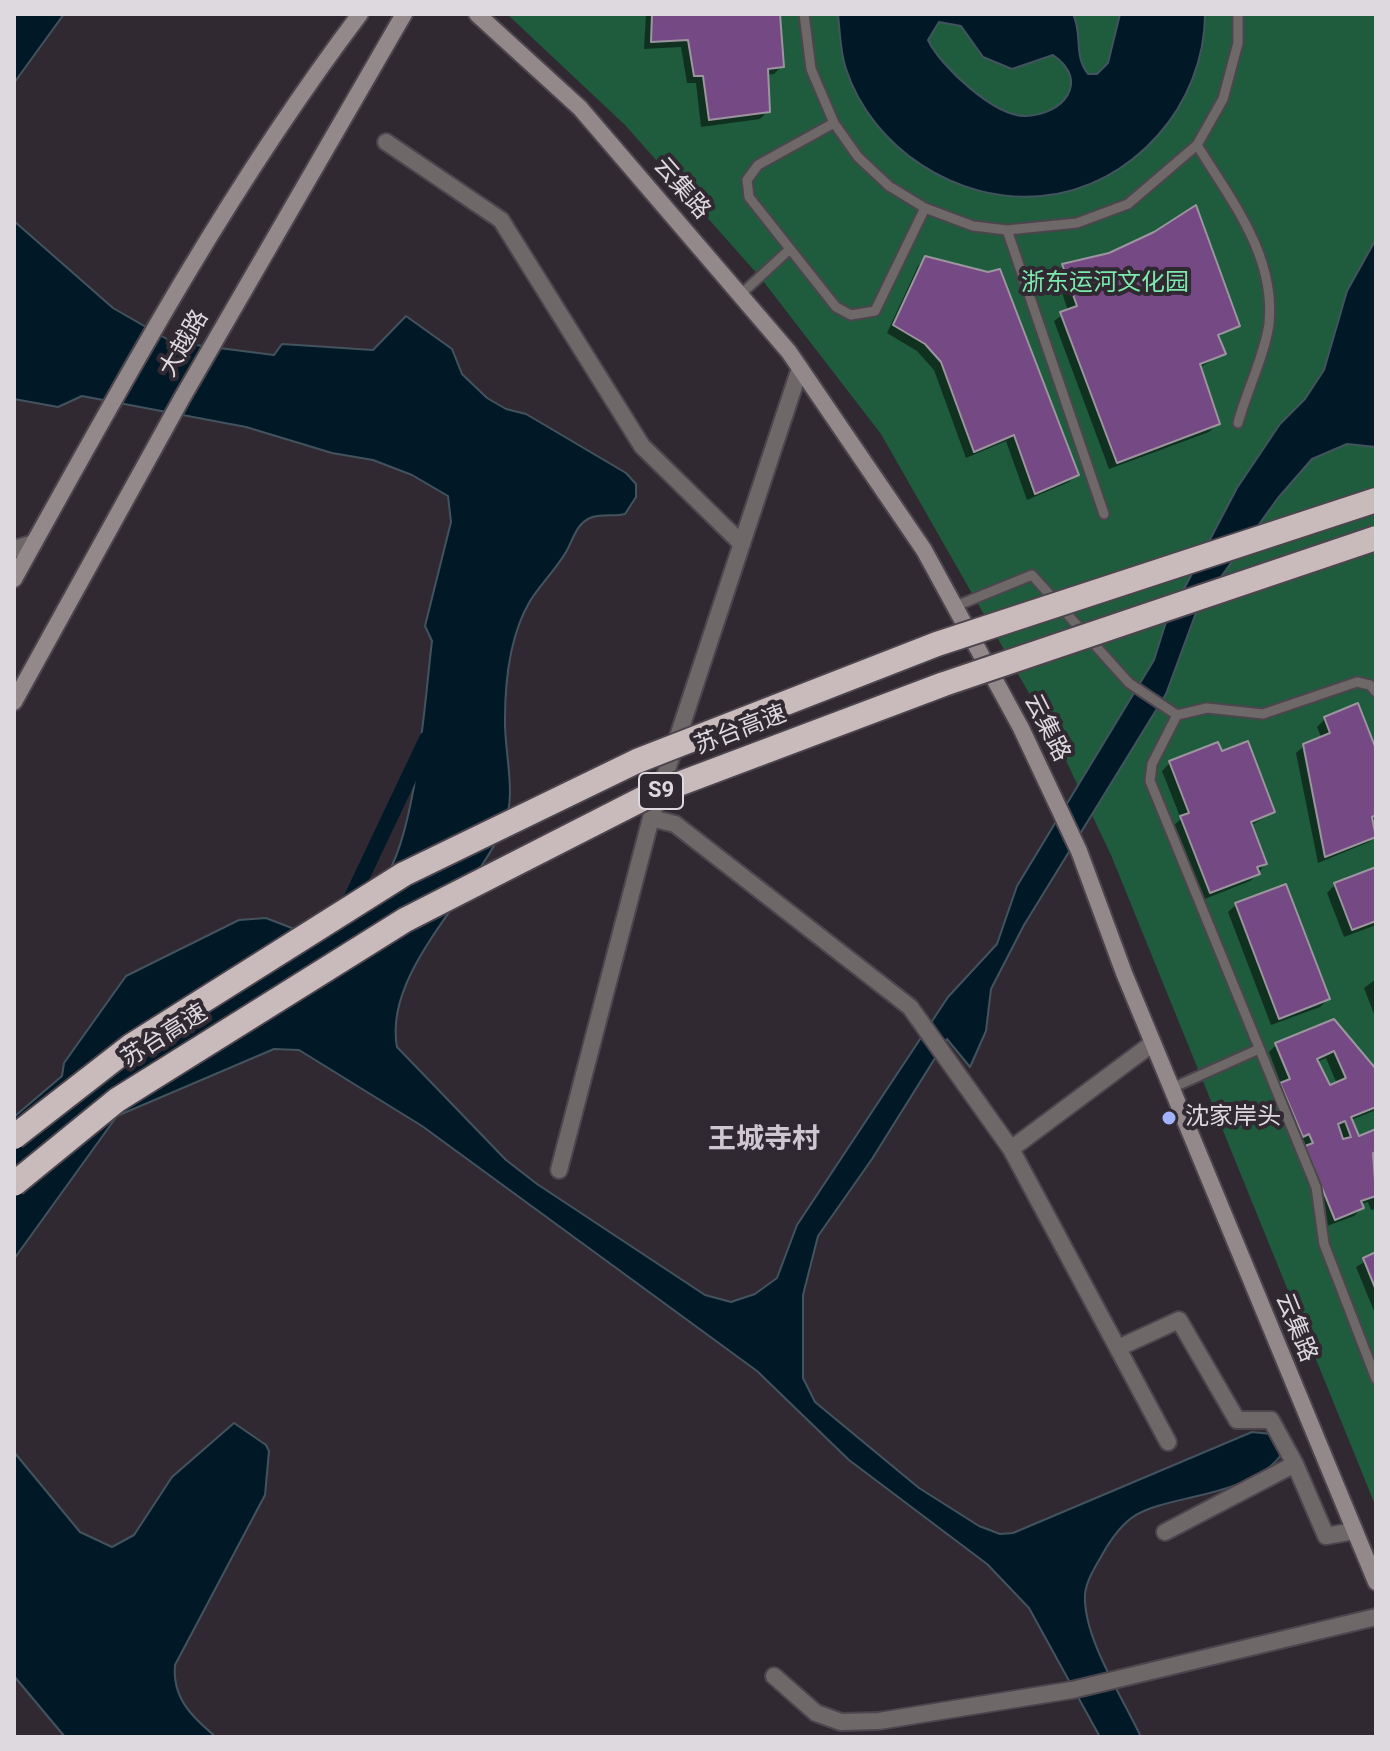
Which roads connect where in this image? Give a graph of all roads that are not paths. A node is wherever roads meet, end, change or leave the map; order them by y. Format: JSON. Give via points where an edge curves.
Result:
{"nodes":[{"id":1,"x":360,"y":14,"type":"edge"},
{"id":2,"x":404,"y":14,"type":"edge"},
{"id":3,"x":477,"y":14,"type":"edge"},
{"id":4,"x":804,"y":14,"type":"edge"},
{"id":5,"x":1238,"y":14,"type":"edge"},
{"id":6,"x":834,"y":123,"type":"junction"},
{"id":7,"x":386,"y":142,"type":"dead end"},
{"id":8,"x":1197,"y":145,"type":"junction"},
{"id":9,"x":925,"y":208,"type":"junction"},
{"id":10,"x":1007,"y":230,"type":"junction"},
{"id":11,"x":790,"y":249,"type":"junction"},
{"id":12,"x":740,"y":295,"type":"junction"},
{"id":13,"x":800,"y":368,"type":"junction"},
{"id":14,"x":1238,"y":423,"type":"dead end"},
{"id":15,"x":1376,"y":500,"type":"edge"},
{"id":16,"x":1104,"y":514,"type":"dead end"},
{"id":17,"x":1376,"y":538,"type":"edge"},
{"id":18,"x":34,"y":543,"type":"junction"},
{"id":19,"x":742,"y":544,"type":"junction"},
{"id":20,"x":14,"y":549,"type":"edge"},
{"id":21,"x":14,"y":579,"type":"edge"},
{"id":22,"x":956,"y":606,"type":"junction"},
{"id":23,"x":1376,"y":692,"type":"edge"},
{"id":24,"x":14,"y":702,"type":"edge"},
{"id":25,"x":1177,"y":715,"type":"junction"},
{"id":26,"x":651,"y":818,"type":"junction"},
{"id":27,"x":1153,"y":1043,"type":"junction"},
{"id":28,"x":1259,"y":1049,"type":"junction"},
{"id":29,"x":1172,"y":1088,"type":"junction"},
{"id":30,"x":14,"y":1137,"type":"edge"},
{"id":31,"x":1011,"y":1149,"type":"junction"},
{"id":32,"x":559,"y":1170,"type":"dead end"},
{"id":33,"x":14,"y":1184,"type":"edge"},
{"id":34,"x":1118,"y":1348,"type":"junction"},
{"id":35,"x":1376,"y":1379,"type":"edge"},
{"id":36,"x":1168,"y":1442,"type":"dead end"},
{"id":37,"x":1295,"y":1464,"type":"junction"},
{"id":38,"x":1354,"y":1531,"type":"junction"},
{"id":39,"x":1165,"y":1532,"type":"dead end"},
{"id":40,"x":1376,"y":1582,"type":"edge"},
{"id":41,"x":1376,"y":1617,"type":"edge"},
{"id":42,"x":774,"y":1676,"type":"dead end"}],
"edges":[{"from":1,"to":18,"type":"street","name":"大越路","via":[[273,137],[160,320]]},
{"from":2,"to":24,"type":"street","name":"大越路"},
{"from":3,"to":12,"type":"street","name":"云集路","via":[[580,108]]},
{"from":4,"to":6,"type":"lane","via":[[811,69]]},
{"from":5,"to":8,"type":"lane","via":[[1238,43],[1223,99]]},
{"from":6,"to":9,"type":"lane","via":[[858,157],[889,186]]},
{"from":6,"to":11,"type":"lane","via":[[758,165],[747,180],[749,197]]},
{"from":7,"to":19,"type":"street","via":[[501,220],[642,446]]},
{"from":8,"to":10,"type":"lane","via":[[1128,204],[1077,223]]},
{"from":8,"to":14,"type":"lane","via":[[1253,238],[1269,284],[1269,326]]},
{"from":9,"to":10,"type":"lane","via":[[973,226]]},
{"from":9,"to":11,"type":"lane","via":[[875,311],[851,315],[836,307]]},
{"from":10,"to":16,"type":"lane"},
{"from":11,"to":12,"type":"lane"},
{"from":12,"to":13,"type":"street","name":"云集路"},
{"from":13,"to":19,"type":"street"},
{"from":13,"to":22,"type":"street","name":"云集路"},
{"from":15,"to":30,"type":"highway","name":"苏台高速","number":"S9","bridge":true,"via":[[937,644],[637,761],[404,874],[131,1046]]},
{"from":17,"to":33,"type":"highway","name":"苏台高速","number":"S9","bridge":true,"via":[[944,684],[652,794],[405,920],[117,1100]]},
{"from":18,"to":20,"type":"street"},
{"from":18,"to":21,"type":"street","name":"大越路"},
{"from":19,"to":26,"type":"street"},
{"from":22,"to":25,"type":"lane","via":[[1032,575],[1129,683]]},
{"from":22,"to":27,"type":"street","name":"云集路","via":[[1059,806]]},
{"from":23,"to":25,"type":"lane","via":[[1357,682],[1263,714],[1207,708]]},
{"from":25,"to":28,"type":"lane","via":[[1152,764],[1150,781]]},
{"from":26,"to":31,"type":"street","via":[[675,824],[910,1007]]},
{"from":26,"to":32,"type":"street"},
{"from":27,"to":29,"type":"street","name":"云集路"},
{"from":27,"to":31,"type":"street"},
{"from":28,"to":29,"type":"lane"},
{"from":28,"to":35,"type":"lane","via":[[1316,1187],[1324,1244]]},
{"from":29,"to":38,"type":"street","name":"云集路"},
{"from":31,"to":34,"type":"street"},
{"from":34,"to":36,"type":"street"},
{"from":34,"to":37,"type":"street","via":[[1179,1320],[1237,1420],[1271,1420]]},
{"from":37,"to":38,"type":"street","via":[[1326,1536]]},
{"from":37,"to":39,"type":"street"},
{"from":38,"to":40,"type":"street","name":"云集路"},
{"from":41,"to":42,"type":"street","via":[[1072,1690],[879,1721],[841,1722],[816,1713]]}]}
